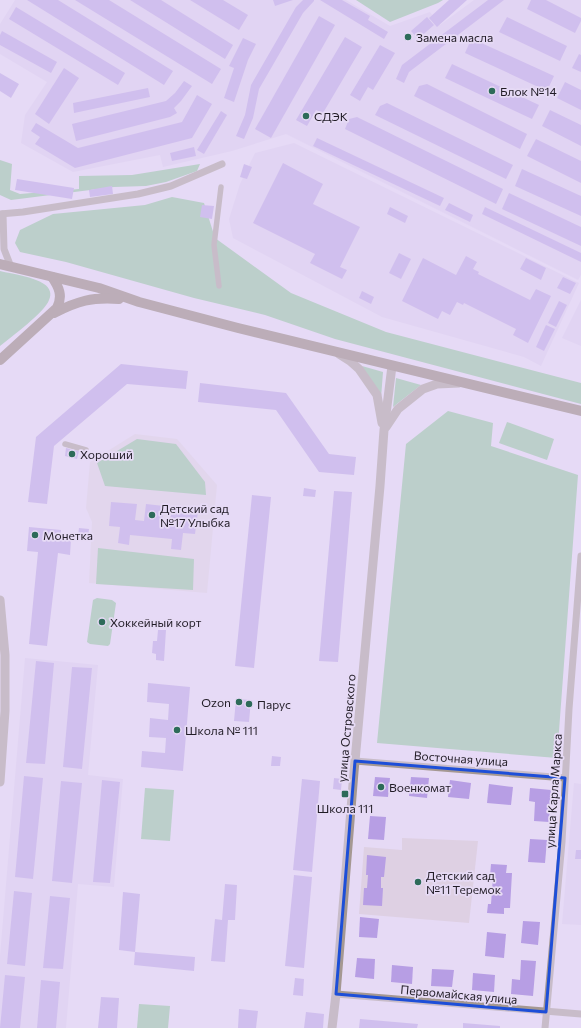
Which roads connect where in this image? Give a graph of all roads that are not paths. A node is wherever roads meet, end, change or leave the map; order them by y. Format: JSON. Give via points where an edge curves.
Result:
{"nodes":[{"id":1,"x":222,"y":164,"type":"dead end"},
{"id":2,"x":221,"y":187,"type":"dead end"},
{"id":3,"x":1,"y":214,"type":"edge"},
{"id":4,"x":0,"y":264,"type":"edge"},
{"id":5,"x":11,"y":267,"type":"junction"},
{"id":6,"x":52,"y":277,"type":"junction"},
{"id":7,"x":219,"y":286,"type":"dead end"},
{"id":8,"x":139,"y":302,"type":"junction"},
{"id":9,"x":52,"y":313,"type":"junction"},
{"id":10,"x":336,"y":352,"type":"junction"},
{"id":11,"x":0,"y":360,"type":"edge"},
{"id":12,"x":392,"y":366,"type":"junction"},
{"id":13,"x":461,"y":383,"type":"junction"},
{"id":14,"x":579,"y":411,"type":"edge"},
{"id":15,"x":384,"y":430,"type":"junction"},
{"id":16,"x":65,"y":444,"type":"dead end"},
{"id":17,"x":86,"y":450,"type":"dead end"},
{"id":18,"x":581,"y":556,"type":"edge"},
{"id":19,"x":0,"y":600,"type":"edge"},
{"id":20,"x":355,"y":761,"type":"junction"},
{"id":21,"x":565,"y":778,"type":"junction"},
{"id":22,"x":0,"y":782,"type":"edge"},
{"id":23,"x":336,"y":994,"type":"junction"},
{"id":24,"x":546,"y":1012,"type":"junction"},
{"id":25,"x":581,"y":1014,"type":"edge"},
{"id":26,"x":332,"y":1028,"type":"edge"},
{"id":27,"x":545,"y":1028,"type":"edge"}],
"edges":[{"from":1,"to":3,"type":"street","via":[[171,186],[138,194]]},
{"from":2,"to":7,"type":"street","via":[[214,245]]},
{"from":3,"to":5,"type":"street","via":[[4,249]]},
{"from":4,"to":5,"type":"main road"},
{"from":5,"to":6,"type":"main road"},
{"from":6,"to":8,"type":"main road","via":[[99,288]]},
{"from":6,"to":9,"type":"main road","via":[[59,287],[60,298],[57,308]]},
{"from":8,"to":9,"type":"main road","via":[[106,298],[83,300]]},
{"from":8,"to":10,"type":"main road"},
{"from":9,"to":11,"type":"main road"},
{"from":10,"to":12,"type":"main road"},
{"from":10,"to":15,"type":"street","via":[[359,368],[377,395]]},
{"from":12,"to":13,"type":"main road"},
{"from":12,"to":15,"type":"street"},
{"from":13,"to":14,"type":"main road"},
{"from":13,"to":15,"type":"street","via":[[437,384],[423,389],[398,409]]},
{"from":15,"to":20,"type":"street","name":"улица Островского"},
{"from":16,"to":17,"type":"street"},
{"from":18,"to":21,"type":"street","name":"улица Карла Маркса"},
{"from":19,"to":22,"type":"street","via":[[5,654],[5,711]]},
{"from":20,"to":21,"type":"street","name":"Восточная улица"},
{"from":20,"to":23,"type":"street","name":"улица Островского"},
{"from":21,"to":24,"type":"street","name":"улица Карла Маркса","via":[[562,842]]},
{"from":23,"to":24,"type":"street","name":"Первомайская улица"},
{"from":23,"to":26,"type":"street","name":"улица Островского"},
{"from":24,"to":25,"type":"street","name":"Первомайская улица"},
{"from":24,"to":27,"type":"street","name":"улица Карла Маркса"}]}
